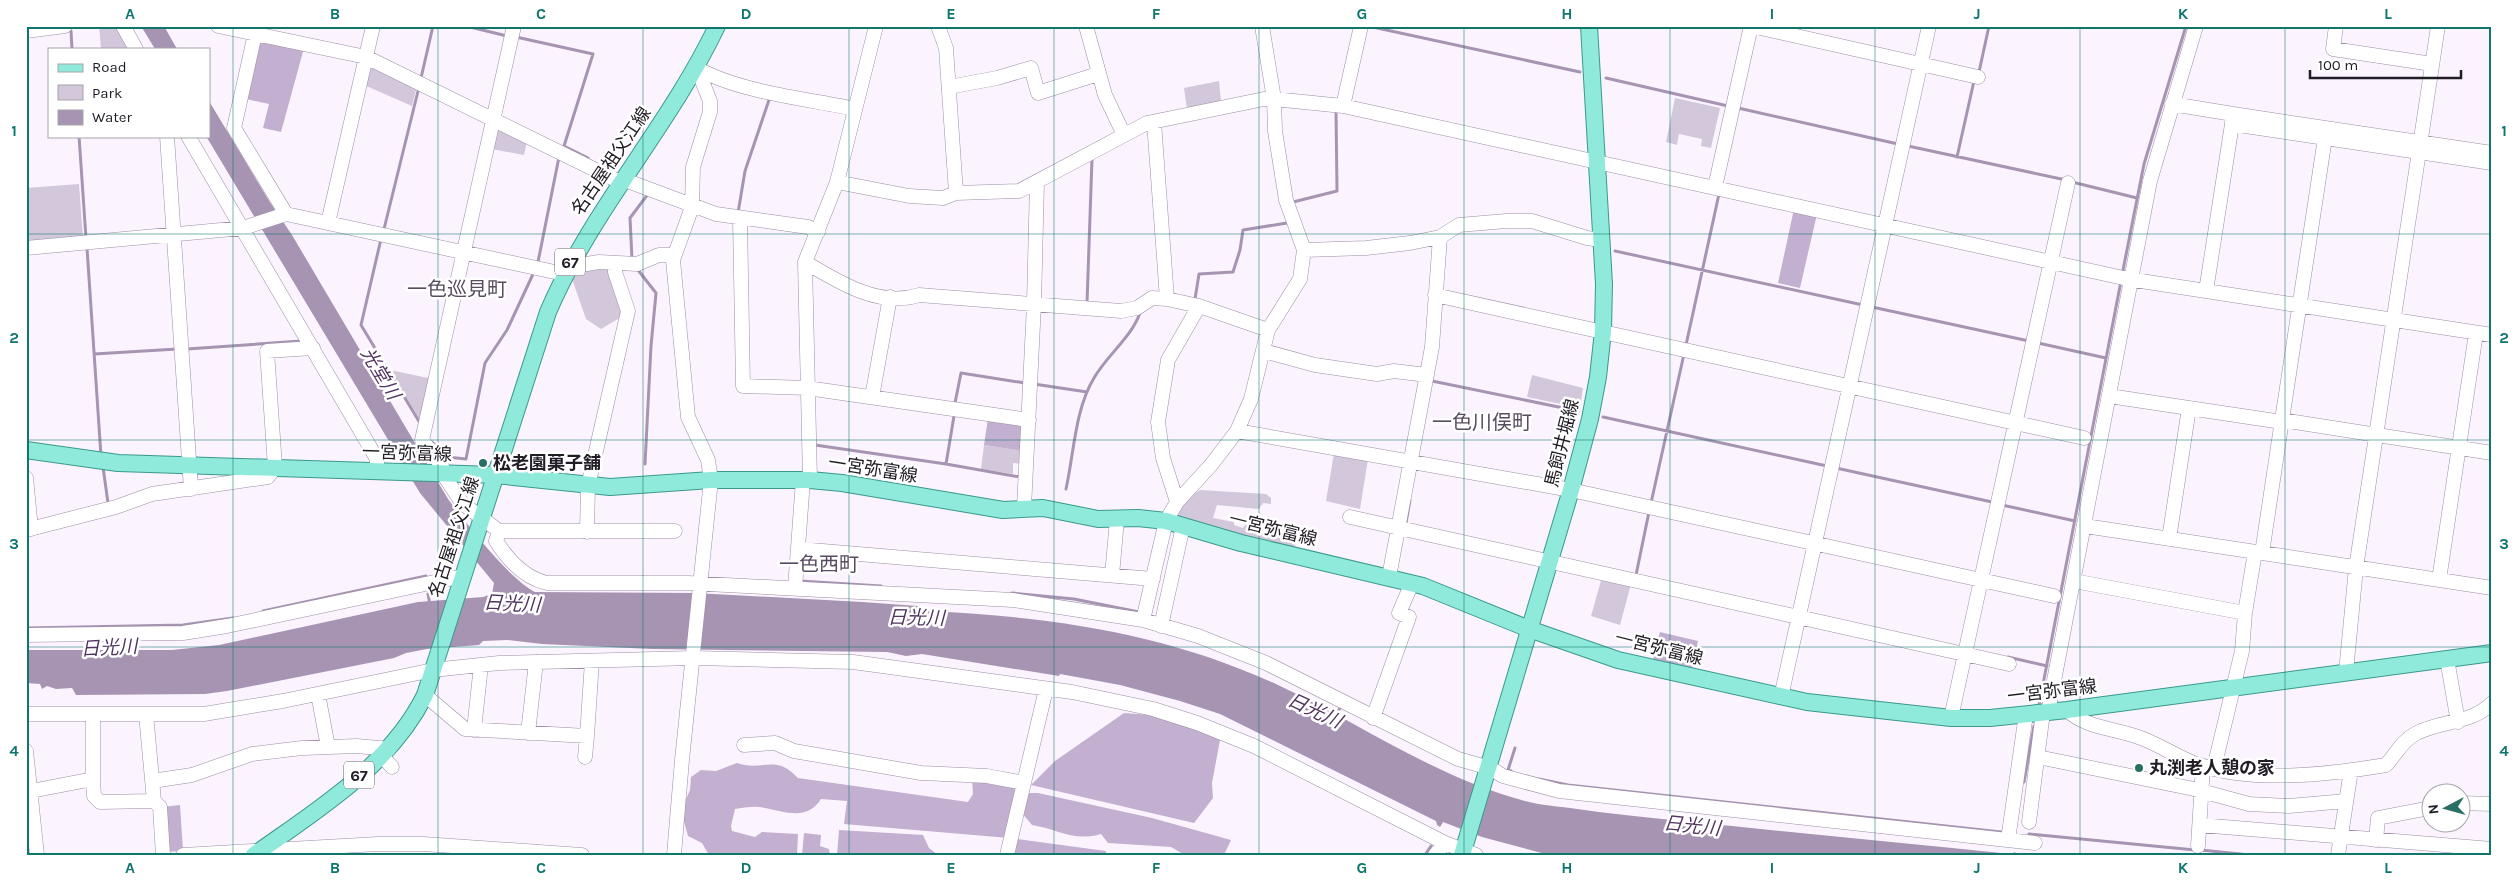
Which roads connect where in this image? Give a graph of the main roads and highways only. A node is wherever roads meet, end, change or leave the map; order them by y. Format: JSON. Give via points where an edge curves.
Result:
{"nodes":[{"id":1,"x":1589,"y":26,"type":"edge"},
{"id":2,"x":714,"y":27,"type":"edge"},
{"id":3,"x":26,"y":450,"type":"edge"},
{"id":4,"x":496,"y":475,"type":"junction"},
{"id":5,"x":1529,"y":628,"type":"junction"},
{"id":6,"x":2492,"y":653,"type":"edge"},
{"id":7,"x":1467,"y":851,"type":"edge"},
{"id":8,"x":257,"y":853,"type":"edge"}],
"edges":[{"from":1,"to":5,"type":"main road","name":"馬飼井堀線","via":[[1602,240],[1603,331],[1590,419]]},
{"from":2,"to":4,"type":"main road","name":"名古屋祖父江線","number":"67","via":[[697,68],[566,270],[548,312]]},
{"from":3,"to":4,"type":"main road","name":"一宮弥富線","via":[[118,463]]},
{"from":4,"to":5,"type":"main road","name":"一宮弥富線","via":[[610,487],[711,480],[842,482],[1003,510],[1043,508],[1098,519],[1166,521],[1241,543],[1412,583]]},
{"from":4,"to":8,"type":"main road","name":"名古屋祖父江線","number":"67","via":[[425,695],[416,714],[388,757]]},
{"from":5,"to":6,"type":"main road","name":"一宮弥富線","via":[[1618,660],[1781,697],[1951,718],[1990,718],[2067,710]]},
{"from":5,"to":7,"type":"main road","name":"馬飼井堀線"}]}
